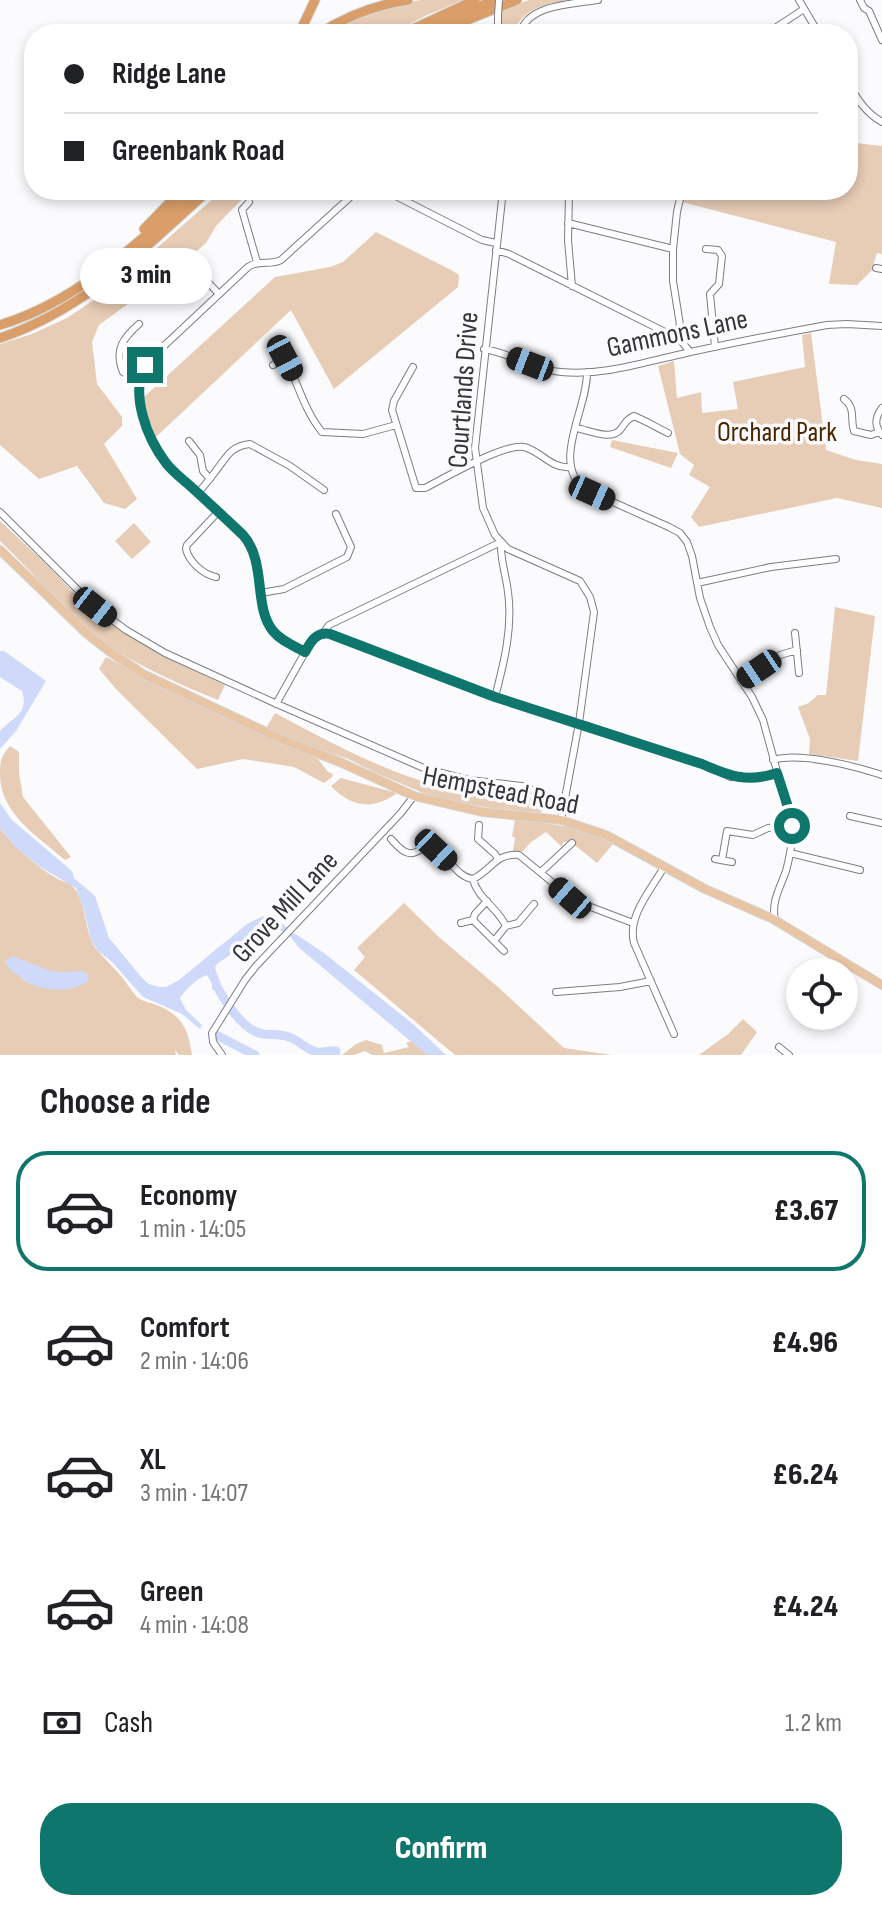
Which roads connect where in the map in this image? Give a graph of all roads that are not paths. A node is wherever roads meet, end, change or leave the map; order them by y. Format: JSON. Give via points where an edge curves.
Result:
{"nodes":[{"id":1,"x":315,"y":0,"type":"edge"},
{"id":2,"x":408,"y":0,"type":"edge"},
{"id":3,"x":475,"y":0,"type":"edge"},
{"id":4,"x":498,"y":0,"type":"edge"},
{"id":5,"x":517,"y":0,"type":"edge"},
{"id":6,"x":598,"y":0,"type":"edge"},
{"id":7,"x":799,"y":0,"type":"edge"},
{"id":8,"x":860,"y":0,"type":"edge"},
{"id":9,"x":804,"y":9,"type":"junction"},
{"id":10,"x":304,"y":24,"type":"edge"},
{"id":11,"x":337,"y":24,"type":"edge"},
{"id":12,"x":423,"y":24,"type":"edge"},
{"id":13,"x":440,"y":24,"type":"edge"},
{"id":14,"x":457,"y":24,"type":"edge"},
{"id":15,"x":498,"y":24,"type":"edge"},
{"id":16,"x":524,"y":24,"type":"edge"},
{"id":17,"x":781,"y":24,"type":"edge"},
{"id":18,"x":813,"y":24,"type":"edge"},
{"id":19,"x":882,"y":40,"type":"edge"},
{"id":20,"x":858,"y":100,"type":"edge"},
{"id":21,"x":882,"y":122,"type":"edge"},
{"id":22,"x":172,"y":200,"type":"edge"},
{"id":23,"x":186,"y":200,"type":"edge"},
{"id":24,"x":198,"y":200,"type":"edge"},
{"id":25,"x":347,"y":200,"type":"edge"},
{"id":26,"x":404,"y":200,"type":"edge"},
{"id":27,"x":502,"y":200,"type":"edge"},
{"id":28,"x":569,"y":200,"type":"edge"},
{"id":29,"x":680,"y":200,"type":"edge"},
{"id":30,"x":249,"y":202,"type":"dead end"},
{"id":31,"x":568,"y":223,"type":"junction"},
{"id":32,"x":496,"y":246,"type":"junction"},
{"id":33,"x":673,"y":249,"type":"junction"},
{"id":34,"x":706,"y":249,"type":"dead end"},
{"id":35,"x":257,"y":262,"type":"junction"},
{"id":36,"x":572,"y":286,"type":"junction"},
{"id":37,"x":79,"y":288,"type":"junction"},
{"id":38,"x":192,"y":290,"type":"dead end"},
{"id":39,"x":219,"y":294,"type":"junction"},
{"id":40,"x":139,"y":324,"type":"dead end"},
{"id":41,"x":0,"y":325,"type":"edge"},
{"id":42,"x":882,"y":326,"type":"edge"},
{"id":43,"x":675,"y":337,"type":"junction"},
{"id":44,"x":0,"y":338,"type":"edge"},
{"id":45,"x":715,"y":347,"type":"junction"},
{"id":46,"x":484,"y":349,"type":"junction"},
{"id":47,"x":690,"y":352,"type":"junction"},
{"id":48,"x":273,"y":365,"type":"dead end"},
{"id":49,"x":413,"y":367,"type":"dead end"},
{"id":50,"x":587,"y":372,"type":"junction"},
{"id":51,"x":140,"y":378,"type":"junction"},
{"id":52,"x":844,"y":399,"type":"dead end"},
{"id":53,"x":882,"y":408,"type":"edge"},
{"id":54,"x":396,"y":425,"type":"junction"},
{"id":55,"x":576,"y":428,"type":"junction"},
{"id":56,"x":668,"y":433,"type":"dead end"},
{"id":57,"x":881,"y":433,"type":"edge"},
{"id":58,"x":189,"y":441,"type":"dead end"},
{"id":59,"x":476,"y":462,"type":"junction"},
{"id":60,"x":570,"y":467,"type":"junction"},
{"id":61,"x":210,"y":479,"type":"junction"},
{"id":62,"x":324,"y":490,"type":"dead end"},
{"id":63,"x":198,"y":493,"type":"junction"},
{"id":64,"x":0,"y":512,"type":"edge"},
{"id":65,"x":218,"y":512,"type":"junction"},
{"id":66,"x":336,"y":514,"type":"dead end"},
{"id":67,"x":501,"y":542,"type":"junction"},
{"id":68,"x":0,"y":550,"type":"edge"},
{"id":69,"x":836,"y":559,"type":"dead end"},
{"id":70,"x":216,"y":577,"type":"dead end"},
{"id":71,"x":697,"y":583,"type":"junction"},
{"id":72,"x":261,"y":593,"type":"junction"},
{"id":73,"x":324,"y":632,"type":"junction"},
{"id":74,"x":795,"y":633,"type":"dead end"},
{"id":75,"x":797,"y":650,"type":"junction"},
{"id":76,"x":305,"y":652,"type":"junction"},
{"id":77,"x":799,"y":673,"type":"dead end"},
{"id":78,"x":741,"y":681,"type":"junction"},
{"id":79,"x":495,"y":697,"type":"junction"},
{"id":80,"x":276,"y":704,"type":"junction"},
{"id":81,"x":579,"y":723,"type":"junction"},
{"id":82,"x":773,"y":760,"type":"junction"},
{"id":83,"x":777,"y":773,"type":"junction"},
{"id":84,"x":882,"y":775,"type":"edge"},
{"id":85,"x":414,"y":796,"type":"junction"},
{"id":86,"x":565,"y":803,"type":"junction"},
{"id":87,"x":850,"y":816,"type":"dead end"},
{"id":88,"x":561,"y":820,"type":"junction"},
{"id":89,"x":882,"y":823,"type":"edge"},
{"id":90,"x":479,"y":825,"type":"dead end"},
{"id":91,"x":792,"y":826,"type":"junction"},
{"id":92,"x":426,"y":833,"type":"dead end"},
{"id":93,"x":391,"y":839,"type":"dead end"},
{"id":94,"x":572,"y":843,"type":"dead end"},
{"id":95,"x":429,"y":847,"type":"junction"},
{"id":96,"x":790,"y":853,"type":"junction"},
{"id":97,"x":498,"y":859,"type":"junction"},
{"id":98,"x":732,"y":862,"type":"dead end"},
{"id":99,"x":664,"y":867,"type":"junction"},
{"id":100,"x":860,"y":870,"type":"dead end"},
{"id":101,"x":541,"y":872,"type":"junction"},
{"id":102,"x":473,"y":879,"type":"junction"},
{"id":103,"x":487,"y":901,"type":"junction"},
{"id":104,"x":534,"y":904,"type":"dead end"},
{"id":105,"x":773,"y":906,"type":"junction"},
{"id":106,"x":761,"y":913,"type":"junction"},
{"id":107,"x":473,"y":920,"type":"junction"},
{"id":108,"x":775,"y":920,"type":"junction"},
{"id":109,"x":461,"y":923,"type":"dead end"},
{"id":110,"x":633,"y":923,"type":"junction"},
{"id":111,"x":506,"y":926,"type":"junction"},
{"id":112,"x":494,"y":941,"type":"junction"},
{"id":113,"x":504,"y":951,"type":"dead end"},
{"id":114,"x":651,"y":981,"type":"junction"},
{"id":115,"x":882,"y":985,"type":"edge"},
{"id":116,"x":556,"y":992,"type":"dead end"},
{"id":117,"x":674,"y":1034,"type":"dead end"},
{"id":118,"x":779,"y":1047,"type":"dead end"},
{"id":119,"x":222,"y":1055,"type":"edge"},
{"id":120,"x":789,"y":1055,"type":"edge"}],
"edges":[{"from":1,"to":10,"type":"highway"},
{"from":2,"to":11,"type":"highway","via":[[380,5]]},
{"from":3,"to":12,"type":"highway"},
{"from":4,"to":13,"type":"highway"},
{"from":4,"to":15,"type":"street","bridge":true},
{"from":5,"to":14,"type":"highway"},
{"from":6,"to":16,"type":"street","via":[[540,12]]},
{"from":7,"to":9,"type":"street"},
{"from":8,"to":19,"type":"street"},
{"from":9,"to":17,"type":"street"},
{"from":9,"to":18,"type":"street"},
{"from":20,"to":21,"type":"street"},
{"from":22,"to":37,"type":"highway"},
{"from":23,"to":37,"type":"highway"},
{"from":24,"to":44,"type":"highway","via":[[94,290],[42,322]]},
{"from":25,"to":35,"type":"street","via":[[285,257],[275,263]]},
{"from":26,"to":32,"type":"street"},
{"from":27,"to":32,"type":"street","name":"Courtlands Drive"},
{"from":28,"to":31,"type":"street"},
{"from":29,"to":33,"type":"street"},
{"from":30,"to":35,"type":"street","via":[[242,210]]},
{"from":31,"to":33,"type":"street"},
{"from":31,"to":36,"type":"street"},
{"from":32,"to":36,"type":"street"},
{"from":32,"to":46,"type":"street","name":"Courtlands Drive"},
{"from":33,"to":43,"type":"street","via":[[680,325]]},
{"from":34,"to":45,"type":"street","via":[[722,256],[719,284],[710,294]]},
{"from":35,"to":39,"type":"street"},
{"from":36,"to":43,"type":"street"},
{"from":37,"to":41,"type":"highway"},
{"from":38,"to":39,"type":"street","via":[[205,279]]},
{"from":39,"to":51,"type":"street","via":[[149,360]]},
{"from":40,"to":51,"type":"street","via":[[119,352],[123,372]]},
{"from":42,"to":45,"type":"street","name":"Gammons Lane","via":[[827,325]]},
{"from":43,"to":47,"type":"street"},
{"from":45,"to":47,"type":"street","name":"Gammons Lane"},
{"from":46,"to":50,"type":"street","name":"Gammons Lane","via":[[555,372]]},
{"from":46,"to":59,"type":"street","name":"Courtlands Drive"},
{"from":47,"to":50,"type":"street","name":"Gammons Lane"},
{"from":48,"to":54,"type":"street","via":[[287,355],[299,394],[322,432],[363,434]]},
{"from":49,"to":54,"type":"street","via":[[392,405]]},
{"from":50,"to":55,"type":"street"},
{"from":51,"to":63,"type":"street","via":[[141,406],[154,442],[167,465]]},
{"from":52,"to":57,"type":"street","via":[[852,409],[854,431]]},
{"from":53,"to":57,"type":"street","via":[[877,419]]},
{"from":54,"to":59,"type":"street","via":[[418,488]]},
{"from":55,"to":56,"type":"street","via":[[610,435],[634,416]]},
{"from":55,"to":60,"type":"street"},
{"from":58,"to":61,"type":"street"},
{"from":59,"to":60,"type":"street","via":[[499,450],[522,447],[557,466]]},
{"from":59,"to":67,"type":"street","name":"Courtlands Drive","via":[[483,508]]},
{"from":60,"to":71,"type":"street","via":[[588,491],[680,533],[691,550]]},
{"from":61,"to":62,"type":"street","via":[[233,450],[250,444]]},
{"from":61,"to":63,"type":"street"},
{"from":63,"to":65,"type":"street"},
{"from":64,"to":80,"type":"street","name":"Hempstead Road","via":[[95,607],[126,630]]},
{"from":65,"to":70,"type":"street","via":[[186,549],[207,575]]},
{"from":65,"to":72,"type":"street","via":[[251,544]]},
{"from":66,"to":72,"type":"street","via":[[351,547],[347,557],[284,589]]},
{"from":67,"to":73,"type":"street","via":[[332,622]]},
{"from":67,"to":79,"type":"street","via":[[509,615]]},
{"from":67,"to":81,"type":"street","via":[[514,554],[576,578],[590,597],[594,612]]},
{"from":68,"to":85,"type":"main road","name":"Hempstead Road","via":[[86,633],[143,674]]},
{"from":69,"to":71,"type":"street"},
{"from":71,"to":78,"type":"street","via":[[714,637]]},
{"from":72,"to":76,"type":"street","via":[[271,628]]},
{"from":73,"to":76,"type":"street"},
{"from":73,"to":79,"type":"street"},
{"from":74,"to":75,"type":"street"},
{"from":75,"to":77,"type":"street"},
{"from":75,"to":78,"type":"street"},
{"from":76,"to":80,"type":"street"},
{"from":78,"to":82,"type":"street","via":[[760,713]]},
{"from":79,"to":81,"type":"street"},
{"from":80,"to":86,"type":"street","name":"Hempstead Road","via":[[426,769],[522,786]]},
{"from":81,"to":83,"type":"street","via":[[731,777]]},
{"from":81,"to":86,"type":"street"},
{"from":82,"to":83,"type":"street"},
{"from":82,"to":84,"type":"street","via":[[820,761]]},
{"from":83,"to":91,"type":"street"},
{"from":85,"to":88,"type":"main road","name":"Hempstead Road","via":[[482,812]]},
{"from":85,"to":119,"type":"street","name":"Grove Mill Lane","via":[[245,980],[211,1037]]},
{"from":86,"to":88,"type":"street"},
{"from":87,"to":89,"type":"street"},
{"from":88,"to":99,"type":"main road","name":"Hempstead Road","via":[[606,835]]},
{"from":90,"to":97,"type":"street","via":[[478,839]]},
{"from":91,"to":96,"type":"street"},
{"from":91,"to":98,"type":"street","via":[[753,835],[728,827],[718,859]]},
{"from":92,"to":95,"type":"street"},
{"from":93,"to":95,"type":"street","via":[[409,853]]},
{"from":94,"to":101,"type":"street"},
{"from":95,"to":102,"type":"street"},
{"from":96,"to":100,"type":"street"},
{"from":96,"to":105,"type":"street"},
{"from":97,"to":101,"type":"street","via":[[519,855]]},
{"from":97,"to":102,"type":"street"},
{"from":99,"to":106,"type":"main road","name":"Hempstead Road"},
{"from":99,"to":110,"type":"street"},
{"from":101,"to":110,"type":"street","via":[[579,904]]},
{"from":102,"to":103,"type":"street"},
{"from":103,"to":107,"type":"street"},
{"from":103,"to":111,"type":"street"},
{"from":104,"to":111,"type":"street","via":[[518,923]]},
{"from":105,"to":106,"type":"street"},
{"from":105,"to":108,"type":"street"},
{"from":106,"to":108,"type":"main road","name":"Hempstead Road"},
{"from":107,"to":109,"type":"street"},
{"from":107,"to":112,"type":"street"},
{"from":108,"to":115,"type":"main road","name":"Hempstead Road"},
{"from":110,"to":114,"type":"street","via":[[634,943]]},
{"from":111,"to":112,"type":"street"},
{"from":112,"to":113,"type":"street"},
{"from":114,"to":116,"type":"street"},
{"from":114,"to":117,"type":"street"},
{"from":118,"to":120,"type":"street"}]}
